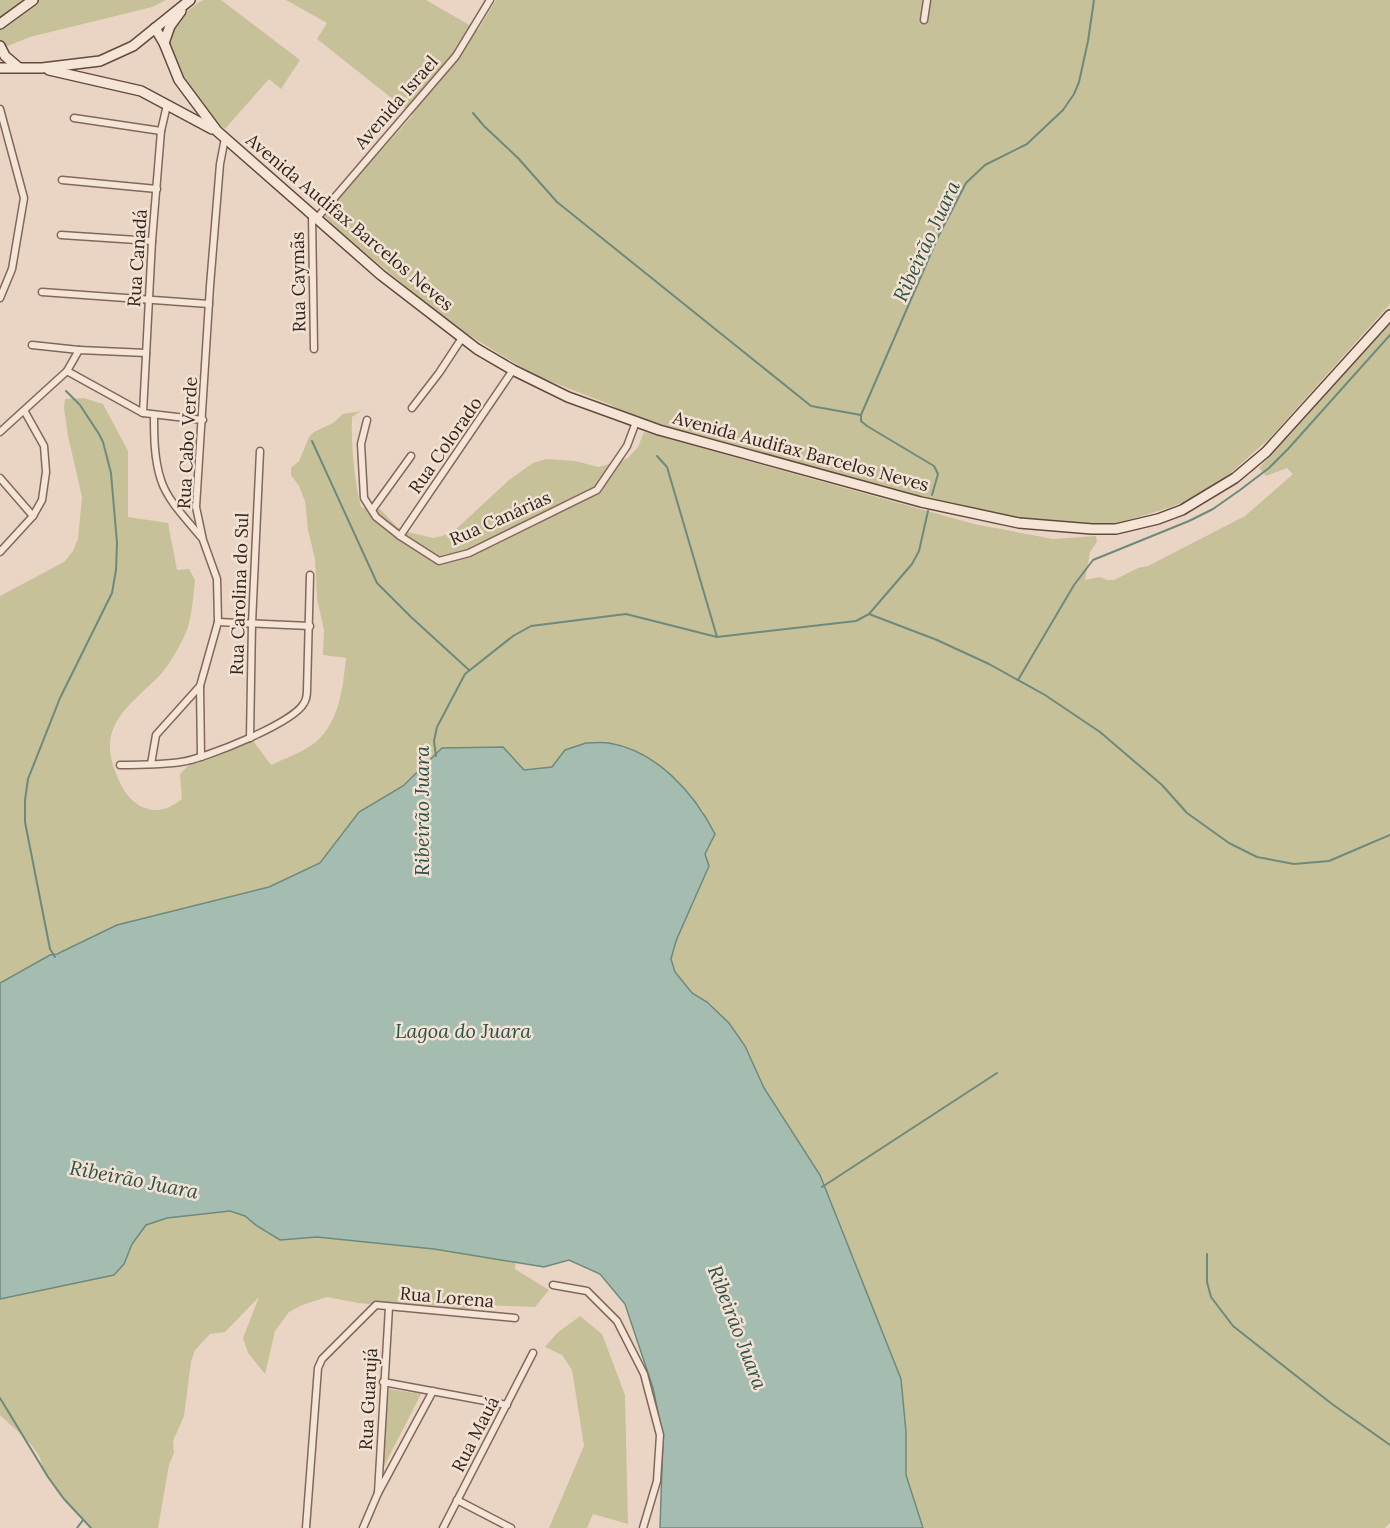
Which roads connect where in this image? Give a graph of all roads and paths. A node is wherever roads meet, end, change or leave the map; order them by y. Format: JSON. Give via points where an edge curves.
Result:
{"nodes":[{"id":1,"x":33,"y":0,"type":"edge"},
{"id":2,"x":192,"y":0,"type":"edge"},
{"id":3,"x":490,"y":0,"type":"edge"},
{"id":4,"x":927,"y":0,"type":"edge"},
{"id":5,"x":924,"y":20,"type":"dead end"},
{"id":6,"x":2,"y":23,"type":"edge"},
{"id":7,"x":155,"y":28,"type":"junction"},
{"id":8,"x":0,"y":34,"type":"edge"},
{"id":9,"x":164,"y":43,"type":"junction"},
{"id":10,"x":0,"y":46,"type":"edge"},
{"id":11,"x":0,"y":68,"type":"edge"},
{"id":12,"x":18,"y":68,"type":"junction"},
{"id":13,"x":42,"y":68,"type":"junction"},
{"id":14,"x":167,"y":105,"type":"junction"},
{"id":15,"x":0,"y":109,"type":"edge"},
{"id":16,"x":74,"y":118,"type":"dead end"},
{"id":17,"x":162,"y":131,"type":"junction"},
{"id":18,"x":217,"y":131,"type":"junction"},
{"id":19,"x":225,"y":138,"type":"junction"},
{"id":20,"x":62,"y":180,"type":"dead end"},
{"id":21,"x":157,"y":189,"type":"junction"},
{"id":22,"x":314,"y":216,"type":"junction"},
{"id":23,"x":61,"y":235,"type":"dead end"},
{"id":24,"x":152,"y":241,"type":"junction"},
{"id":25,"x":42,"y":292,"type":"dead end"},
{"id":26,"x":0,"y":298,"type":"edge"},
{"id":27,"x":149,"y":298,"type":"junction"},
{"id":28,"x":209,"y":304,"type":"junction"},
{"id":29,"x":1390,"y":315,"type":"edge"},
{"id":30,"x":462,"y":338,"type":"junction"},
{"id":31,"x":32,"y":345,"type":"dead end"},
{"id":32,"x":314,"y":349,"type":"dead end"},
{"id":33,"x":79,"y":350,"type":"junction"},
{"id":34,"x":146,"y":353,"type":"junction"},
{"id":35,"x":513,"y":370,"type":"junction"},
{"id":36,"x":67,"y":371,"type":"junction"},
{"id":37,"x":412,"y":408,"type":"dead end"},
{"id":38,"x":25,"y":411,"type":"junction"},
{"id":39,"x":144,"y":413,"type":"junction"},
{"id":40,"x":154,"y":414,"type":"junction"},
{"id":41,"x":203,"y":420,"type":"junction"},
{"id":42,"x":367,"y":420,"type":"dead end"},
{"id":43,"x":636,"y":422,"type":"junction"},
{"id":44,"x":0,"y":432,"type":"edge"},
{"id":45,"x":260,"y":451,"type":"dead end"},
{"id":46,"x":411,"y":456,"type":"dead end"},
{"id":47,"x":0,"y":478,"type":"edge"},
{"id":48,"x":372,"y":510,"type":"junction"},
{"id":49,"x":33,"y":516,"type":"junction"},
{"id":50,"x":400,"y":536,"type":"junction"},
{"id":51,"x":203,"y":540,"type":"junction"},
{"id":52,"x":0,"y":552,"type":"edge"},
{"id":53,"x":310,"y":575,"type":"dead end"},
{"id":54,"x":218,"y":622,"type":"junction"},
{"id":55,"x":252,"y":623,"type":"junction"},
{"id":56,"x":310,"y":626,"type":"junction"},
{"id":57,"x":200,"y":686,"type":"junction"},
{"id":58,"x":250,"y":738,"type":"junction"},
{"id":59,"x":201,"y":756,"type":"junction"},
{"id":60,"x":151,"y":764,"type":"junction"},
{"id":61,"x":120,"y":765,"type":"dead end"},
{"id":62,"x":553,"y":1285,"type":"dead end"},
{"id":63,"x":389,"y":1306,"type":"junction"},
{"id":64,"x":515,"y":1318,"type":"dead end"},
{"id":65,"x":533,"y":1353,"type":"dead end"},
{"id":66,"x":383,"y":1382,"type":"junction"},
{"id":67,"x":433,"y":1391,"type":"junction"},
{"id":68,"x":507,"y":1405,"type":"junction"},
{"id":69,"x":378,"y":1493,"type":"junction"},
{"id":70,"x":457,"y":1500,"type":"junction"},
{"id":71,"x":306,"y":1528,"type":"edge"},
{"id":72,"x":363,"y":1528,"type":"edge"},
{"id":73,"x":443,"y":1528,"type":"edge"},
{"id":74,"x":512,"y":1528,"type":"edge"},
{"id":75,"x":643,"y":1528,"type":"edge"}],
"edges":[{"from":1,"to":6,"type":"main road"},
{"from":2,"to":7,"type":"main road"},
{"from":2,"to":9,"type":"main road","via":[[170,26]]},
{"from":3,"to":22,"type":"street","name":"Avenida Israel","via":[[456,56]]},
{"from":4,"to":5,"type":"street"},
{"from":6,"to":8,"type":"main road"},
{"from":7,"to":9,"type":"main road","name":"Avenida Audifax Barcelos Neves"},
{"from":7,"to":13,"type":"main road","via":[[133,46],[100,61]]},
{"from":9,"to":18,"type":"main road","name":"Avenida Audifax Barcelos Neves","via":[[179,80]]},
{"from":10,"to":12,"type":"main road"},
{"from":11,"to":12,"type":"main road"},
{"from":12,"to":13,"type":"main road"},
{"from":13,"to":14,"type":"main road","name":"Avenida Audifax Barcelos Neves","via":[[141,91]]},
{"from":14,"to":17,"type":"street","name":"Rua Canadá"},
{"from":14,"to":18,"type":"main road","name":"Avenida Audifax Barcelos Neves"},
{"from":15,"to":26,"type":"street","via":[[24,198],[12,268]]},
{"from":16,"to":17,"type":"street"},
{"from":17,"to":21,"type":"street","name":"Rua Canadá"},
{"from":18,"to":19,"type":"main road","name":"Avenida Audifax Barcelos Neves"},
{"from":19,"to":22,"type":"main road","name":"Avenida Audifax Barcelos Neves"},
{"from":19,"to":28,"type":"street","name":"Rua Cabo Verde"},
{"from":20,"to":21,"type":"street"},
{"from":21,"to":24,"type":"street","name":"Rua Canadá"},
{"from":22,"to":30,"type":"main road","name":"Avenida Audifax Barcelos Neves"},
{"from":22,"to":32,"type":"street","name":"Rua Caymãs"},
{"from":23,"to":24,"type":"street"},
{"from":24,"to":27,"type":"street","name":"Rua Canadá"},
{"from":25,"to":27,"type":"street"},
{"from":27,"to":28,"type":"street"},
{"from":27,"to":34,"type":"street","name":"Rua Canadá"},
{"from":28,"to":41,"type":"street","name":"Rua Cabo Verde"},
{"from":29,"to":43,"type":"main road","name":"Avenida Audifax Barcelos Neves","via":[[1266,452],[1235,478],[1182,510],[1116,529],[1019,523],[921,502]]},
{"from":30,"to":35,"type":"main road","name":"Avenida Audifax Barcelos Neves"},
{"from":30,"to":37,"type":"street"},
{"from":31,"to":33,"type":"street"},
{"from":33,"to":34,"type":"street"},
{"from":33,"to":36,"type":"street"},
{"from":34,"to":39,"type":"street","name":"Rua Canadá"},
{"from":35,"to":43,"type":"main road","name":"Avenida Audifax Barcelos Neves","via":[[568,397]]},
{"from":35,"to":50,"type":"street","name":"Rua Colorado"},
{"from":36,"to":38,"type":"street"},
{"from":36,"to":39,"type":"street"},
{"from":38,"to":44,"type":"street"},
{"from":38,"to":49,"type":"street","via":[[44,446],[46,472],[42,500]]},
{"from":39,"to":40,"type":"street"},
{"from":40,"to":41,"type":"street"},
{"from":40,"to":51,"type":"street","via":[[161,481]]},
{"from":41,"to":51,"type":"street","name":"Rua Cabo Verde","via":[[196,507]]},
{"from":42,"to":48,"type":"street","name":"Rua Canárias","via":[[361,444],[362,467],[364,498]]},
{"from":43,"to":50,"type":"street","name":"Rua Canárias","via":[[627,446],[597,490],[469,553],[439,561]]},
{"from":45,"to":55,"type":"street","name":"Rua Carolina do Sul"},
{"from":46,"to":48,"type":"street"},
{"from":47,"to":49,"type":"street"},
{"from":48,"to":50,"type":"street","name":"Rua Canárias"},
{"from":49,"to":52,"type":"street"},
{"from":51,"to":54,"type":"street","name":"Rua Cabo Verde","via":[[217,579]]},
{"from":53,"to":56,"type":"street"},
{"from":54,"to":55,"type":"street"},
{"from":54,"to":57,"type":"street","name":"Rua Cabo Verde"},
{"from":55,"to":56,"type":"street"},
{"from":55,"to":58,"type":"street","name":"Rua Carolina do Sul"},
{"from":56,"to":58,"type":"street","via":[[304,704],[290,717]]},
{"from":57,"to":59,"type":"street"},
{"from":57,"to":60,"type":"street","name":"Rua Cabo Verde","via":[[156,735]]},
{"from":58,"to":59,"type":"street"},
{"from":59,"to":60,"type":"street"},
{"from":60,"to":61,"type":"street"},
{"from":62,"to":75,"type":"street","via":[[587,1291],[617,1321],[644,1374],[660,1435],[657,1481]]},
{"from":63,"to":64,"type":"street","name":"Rua Lorena"},
{"from":63,"to":66,"type":"street","name":"Rua Guarujá"},
{"from":63,"to":71,"type":"street","name":"Rua Lorena","via":[[376,1305],[322,1359],[318,1368]]},
{"from":65,"to":68,"type":"street","name":"Rua Mauá"},
{"from":66,"to":67,"type":"street"},
{"from":66,"to":69,"type":"street","name":"Rua Guarujá"},
{"from":67,"to":68,"type":"street"},
{"from":67,"to":69,"type":"street"},
{"from":68,"to":70,"type":"street","name":"Rua Mauá"},
{"from":69,"to":72,"type":"street"},
{"from":70,"to":73,"type":"street","name":"Rua Mauá"},
{"from":70,"to":74,"type":"street"}]}
